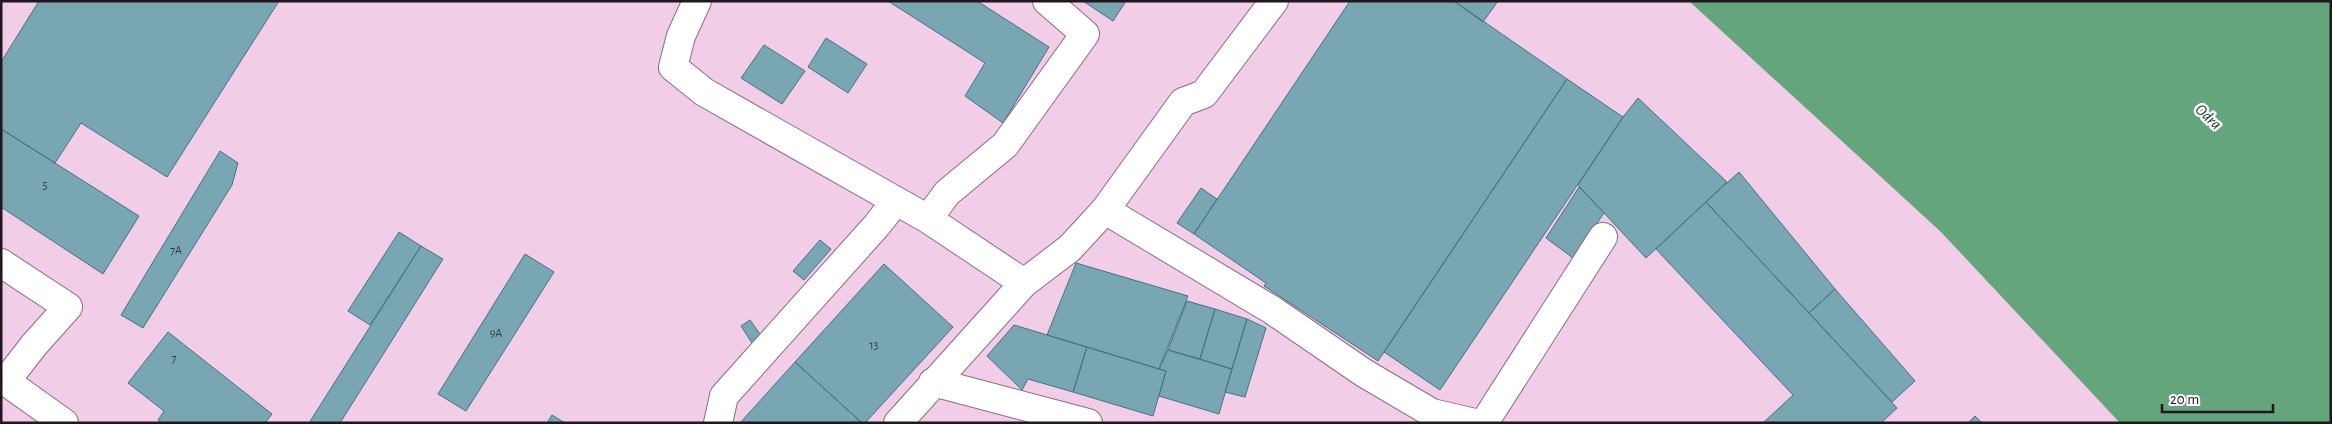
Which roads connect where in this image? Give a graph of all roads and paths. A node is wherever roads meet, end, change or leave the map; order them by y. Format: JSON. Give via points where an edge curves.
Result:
{"nodes":[{"id":1,"x":697,"y":1,"type":"edge"},
{"id":2,"x":1047,"y":1,"type":"edge"},
{"id":3,"x":1274,"y":1,"type":"edge"},
{"id":4,"x":896,"y":201,"type":"junction"},
{"id":5,"x":1105,"y":210,"type":"junction"},
{"id":6,"x":928,"y":220,"type":"junction"},
{"id":7,"x":1603,"y":238,"type":"dead end"},
{"id":8,"x":1,"y":263,"type":"edge"},
{"id":9,"x":1024,"y":283,"type":"junction"},
{"id":10,"x":4,"y":379,"type":"edge"},
{"id":11,"x":933,"y":382,"type":"junction"},
{"id":12,"x":64,"y":423,"type":"edge"},
{"id":13,"x":718,"y":423,"type":"edge"},
{"id":14,"x":898,"y":423,"type":"edge"},
{"id":15,"x":1088,"y":423,"type":"edge"},
{"id":16,"x":1475,"y":423,"type":"edge"},
{"id":17,"x":1484,"y":423,"type":"edge"}],
"edges":[{"from":1,"to":4,"type":"street","via":[[681,36],[674,66],[704,92]]},
{"from":2,"to":6,"type":"street","via":[[1085,34],[1005,145],[948,193]]},
{"from":3,"to":5,"type":"street","via":[[1204,94],[1183,102]]},
{"from":4,"to":6,"type":"street"},
{"from":4,"to":13,"type":"street","via":[[724,396]]},
{"from":5,"to":9,"type":"street","via":[[1070,248]]},
{"from":5,"to":16,"type":"street","via":[[1272,310],[1364,373],[1432,413]]},
{"from":6,"to":9,"type":"street"},
{"from":7,"to":17,"type":"street"},
{"from":8,"to":10,"type":"street","via":[[68,307]]},
{"from":9,"to":11,"type":"street"},
{"from":10,"to":12,"type":"street"},
{"from":11,"to":14,"type":"street"},
{"from":11,"to":15,"type":"street"}]}
